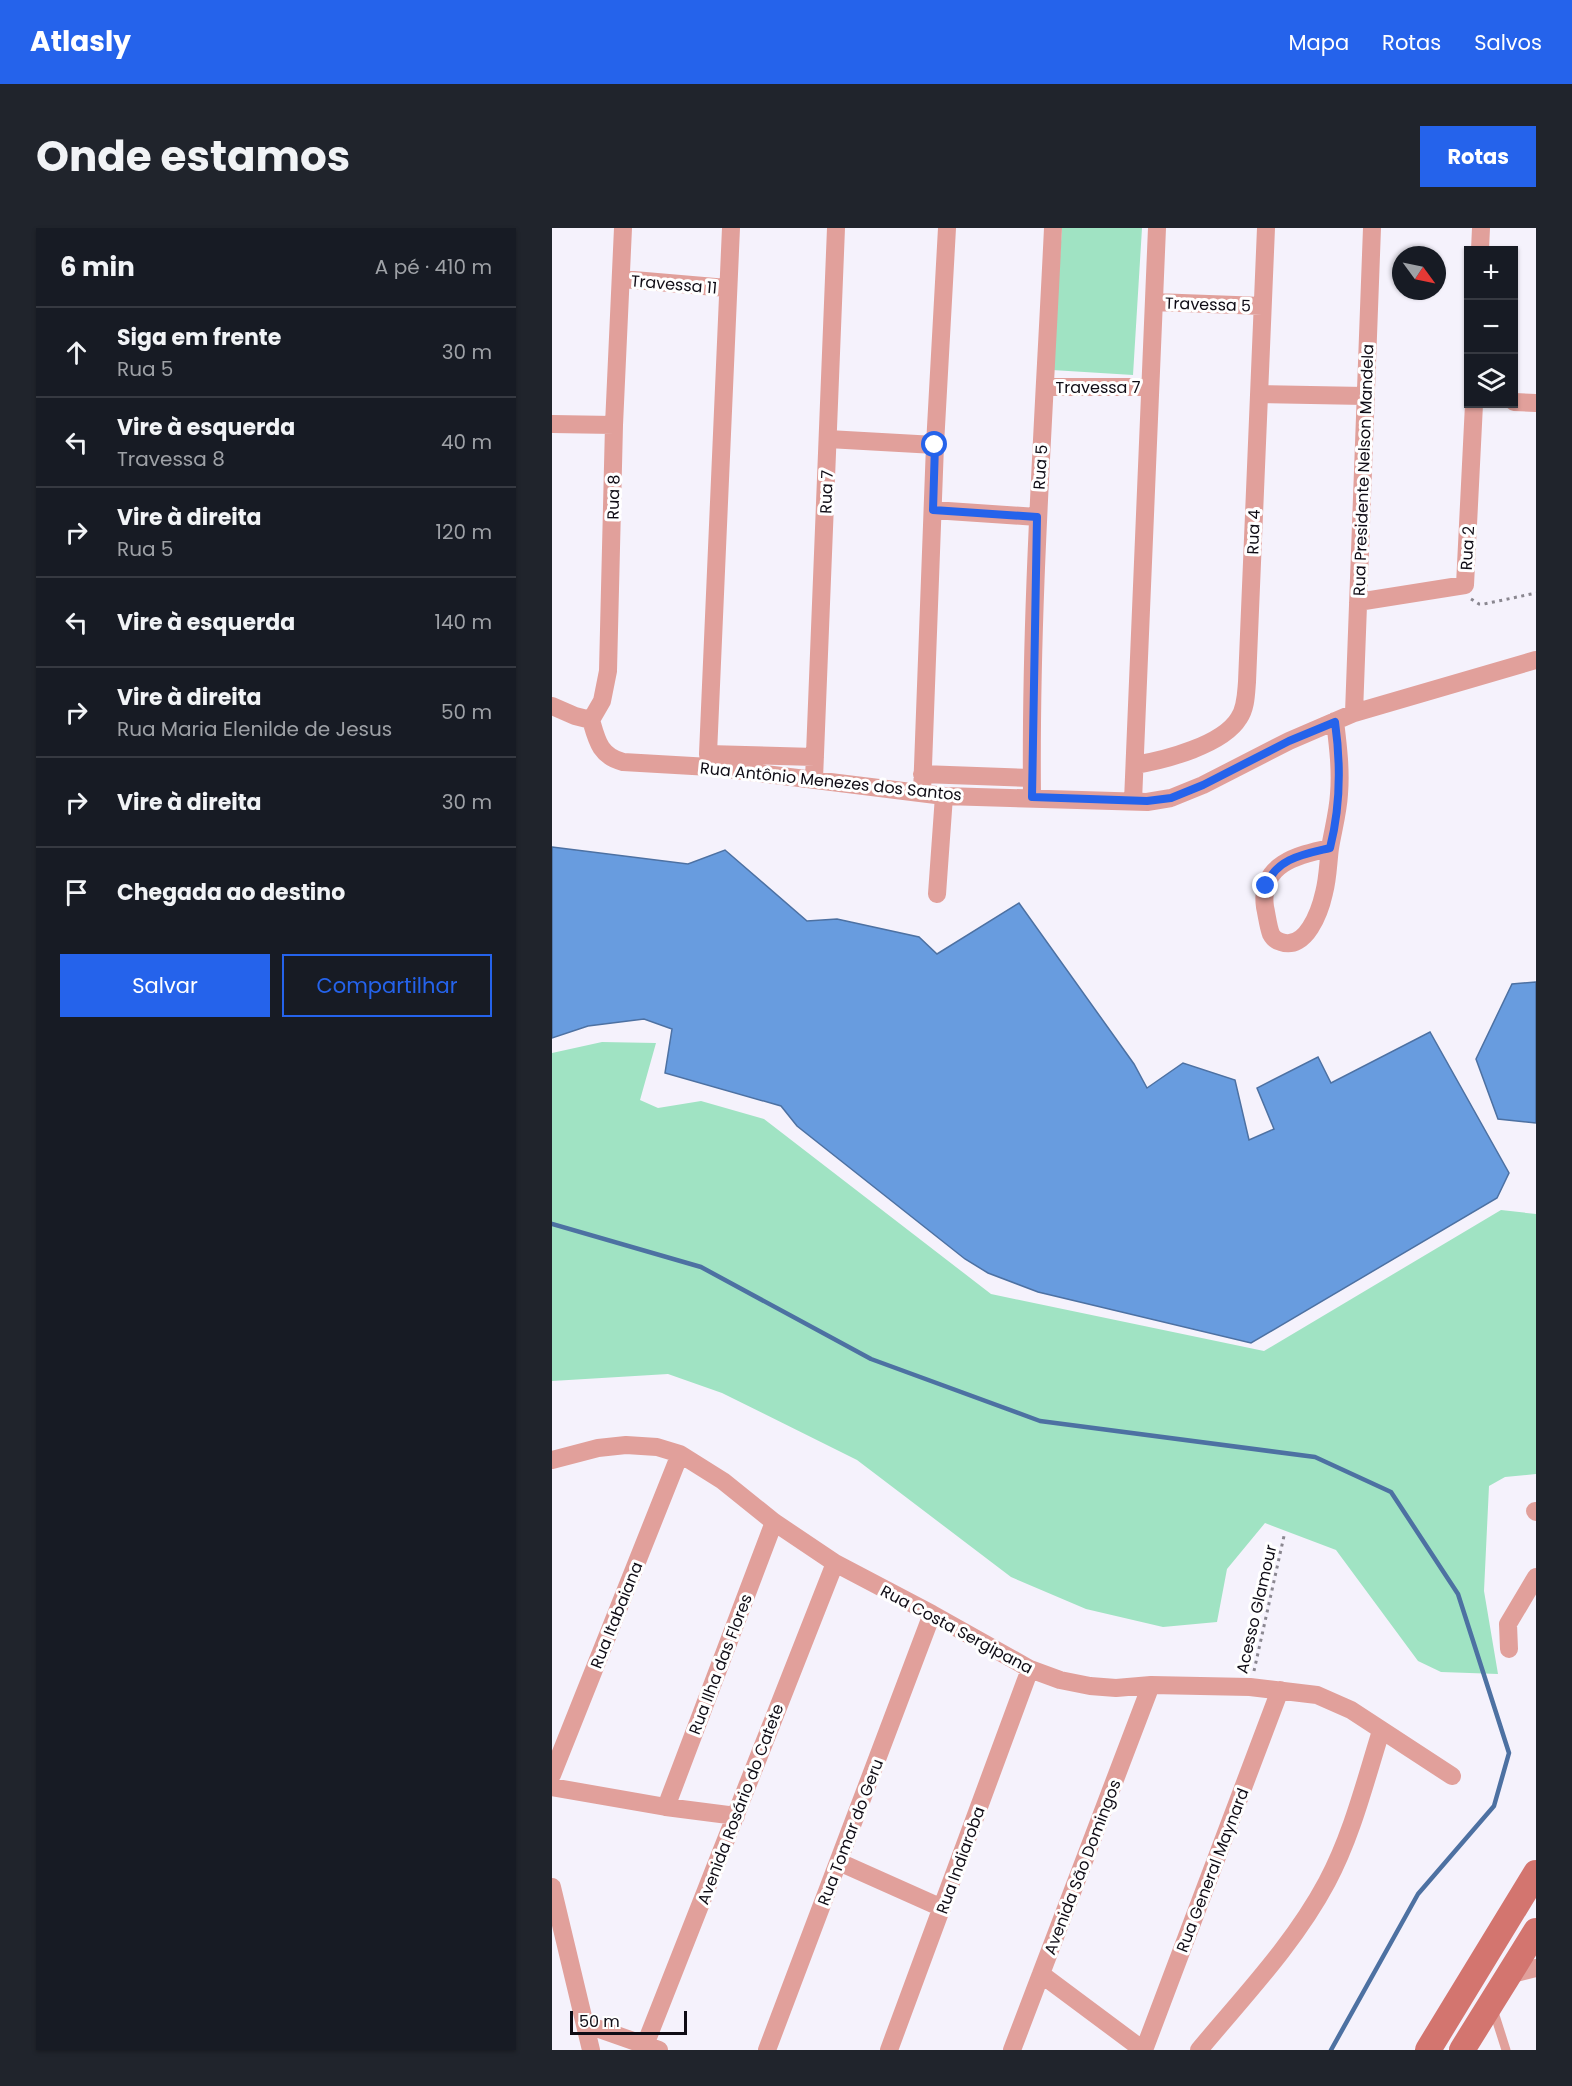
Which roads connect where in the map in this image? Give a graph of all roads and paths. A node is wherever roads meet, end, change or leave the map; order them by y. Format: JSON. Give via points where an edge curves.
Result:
{"nodes":[{"id":1,"x":623,"y":228,"type":"edge"},
{"id":2,"x":731,"y":228,"type":"edge"},
{"id":3,"x":836,"y":228,"type":"edge"},
{"id":4,"x":946,"y":228,"type":"edge"},
{"id":5,"x":1053,"y":228,"type":"edge"},
{"id":6,"x":1157,"y":228,"type":"edge"},
{"id":7,"x":1266,"y":228,"type":"edge"},
{"id":8,"x":1372,"y":228,"type":"edge"},
{"id":9,"x":1481,"y":228,"type":"edge"},
{"id":10,"x":1480,"y":246,"type":"edge"},
{"id":11,"x":622,"y":279,"type":"junction"},
{"id":12,"x":727,"y":288,"type":"junction"},
{"id":13,"x":1155,"y":302,"type":"junction"},
{"id":14,"x":1262,"y":306,"type":"junction"},
{"id":15,"x":1046,"y":387,"type":"junction"},
{"id":16,"x":1150,"y":387,"type":"junction"},
{"id":17,"x":1259,"y":394,"type":"junction"},
{"id":18,"x":1365,"y":396,"type":"junction"},
{"id":19,"x":1518,"y":402,"type":"edge"},
{"id":20,"x":1536,"y":403,"type":"edge"},
{"id":21,"x":1474,"y":408,"type":"edge"},
{"id":22,"x":552,"y":424,"type":"edge"},
{"id":23,"x":614,"y":425,"type":"junction"},
{"id":24,"x":828,"y":439,"type":"junction"},
{"id":25,"x":935,"y":445,"type":"junction"},
{"id":26,"x":933,"y":510,"type":"junction"},
{"id":27,"x":1037,"y":517,"type":"junction"},
{"id":28,"x":1465,"y":585,"type":"junction"},
{"id":29,"x":1536,"y":593,"type":"edge"},
{"id":30,"x":1359,"y":602,"type":"junction"},
{"id":31,"x":1536,"y":660,"type":"edge"},
{"id":32,"x":552,"y":706,"type":"edge"},
{"id":33,"x":1354,"y":713,"type":"junction"},
{"id":34,"x":591,"y":720,"type":"junction"},
{"id":35,"x":1335,"y":722,"type":"junction"},
{"id":36,"x":815,"y":757,"type":"junction"},
{"id":37,"x":709,"y":760,"type":"junction"},
{"id":38,"x":1136,"y":765,"type":"junction"},
{"id":39,"x":922,"y":774,"type":"junction"},
{"id":40,"x":814,"y":778,"type":"junction"},
{"id":41,"x":1032,"y":778,"type":"junction"},
{"id":42,"x":922,"y":793,"type":"junction"},
{"id":43,"x":944,"y":796,"type":"junction"},
{"id":44,"x":1032,"y":797,"type":"junction"},
{"id":45,"x":1133,"y":801,"type":"junction"},
{"id":46,"x":1330,"y":848,"type":"junction"},
{"id":47,"x":937,"y":894,"type":"dead end"},
{"id":48,"x":680,"y":1455,"type":"junction"},
{"id":49,"x":552,"y":1460,"type":"edge"},
{"id":50,"x":774,"y":1522,"type":"junction"},
{"id":51,"x":1284,"y":1536,"type":"dead end"},
{"id":52,"x":835,"y":1563,"type":"junction"},
{"id":53,"x":1536,"y":1577,"type":"edge"},
{"id":54,"x":932,"y":1614,"type":"junction"},
{"id":55,"x":1509,"y":1649,"type":"dead end"},
{"id":56,"x":1030,"y":1669,"type":"junction"},
{"id":57,"x":1151,"y":1685,"type":"junction"},
{"id":58,"x":1250,"y":1688,"type":"junction"},
{"id":59,"x":1280,"y":1690,"type":"junction"},
{"id":60,"x":1381,"y":1731,"type":"junction"},
{"id":61,"x":552,"y":1775,"type":"edge"},
{"id":62,"x":1452,"y":1776,"type":"dead end"},
{"id":63,"x":552,"y":1787,"type":"edge"},
{"id":64,"x":666,"y":1807,"type":"junction"},
{"id":65,"x":736,"y":1816,"type":"junction"},
{"id":66,"x":839,"y":1862,"type":"junction"},
{"id":67,"x":1536,"y":1873,"type":"edge"},
{"id":68,"x":552,"y":1887,"type":"edge"},
{"id":69,"x":942,"y":1908,"type":"junction"},
{"id":70,"x":1536,"y":1931,"type":"edge"},
{"id":71,"x":1536,"y":1968,"type":"edge"},
{"id":72,"x":1041,"y":1974,"type":"junction"},
{"id":73,"x":1508,"y":1975,"type":"junction"},
{"id":74,"x":1491,"y":2004,"type":"junction"},
{"id":75,"x":585,"y":2024,"type":"junction"},
{"id":76,"x":652,"y":2047,"type":"edge"},
{"id":77,"x":590,"y":2049,"type":"edge"},
{"id":78,"x":767,"y":2050,"type":"edge"},
{"id":79,"x":889,"y":2050,"type":"edge"},
{"id":80,"x":1012,"y":2050,"type":"edge"},
{"id":81,"x":1143,"y":2050,"type":"edge"},
{"id":82,"x":1198,"y":2050,"type":"edge"},
{"id":83,"x":1428,"y":2050,"type":"edge"},
{"id":84,"x":1462,"y":2050,"type":"edge"},
{"id":85,"x":1506,"y":2050,"type":"edge"}],
"edges":[{"from":1,"to":11,"type":"street","name":"Rua 8"},
{"from":2,"to":12,"type":"street"},
{"from":3,"to":24,"type":"street","name":"Rua 7"},
{"from":4,"to":25,"type":"street"},
{"from":5,"to":15,"type":"street","name":"Rua 5"},
{"from":6,"to":13,"type":"street"},
{"from":7,"to":14,"type":"street","name":"Rua 4"},
{"from":8,"to":18,"type":"street","name":"Rua Presidente Nelson Mandela"},
{"from":9,"to":10,"type":"street"},
{"from":11,"to":12,"type":"street","name":"Travessa 11"},
{"from":11,"to":23,"type":"street","name":"Rua 8"},
{"from":12,"to":37,"type":"street"},
{"from":13,"to":14,"type":"street","name":"Travessa 5"},
{"from":13,"to":16,"type":"street"},
{"from":14,"to":17,"type":"street","name":"Rua 4"},
{"from":15,"to":16,"type":"street","name":"Travessa 7"},
{"from":15,"to":27,"type":"street","name":"Rua 5"},
{"from":16,"to":38,"type":"street"},
{"from":17,"to":18,"type":"street"},
{"from":17,"to":38,"type":"street","name":"Rua 4","via":[[1247,682],[1242,712],[1227,733],[1166,759]]},
{"from":18,"to":30,"type":"street","name":"Rua Presidente Nelson Mandela"},
{"from":19,"to":20,"type":"street"},
{"from":21,"to":28,"type":"street","name":"Rua 2"},
{"from":22,"to":23,"type":"street"},
{"from":23,"to":34,"type":"street","name":"Rua 8","via":[[608,671],[602,701]]},
{"from":24,"to":25,"type":"street"},
{"from":24,"to":36,"type":"street","name":"Rua 7"},
{"from":25,"to":26,"type":"street"},
{"from":26,"to":27,"type":"street"},
{"from":26,"to":39,"type":"street"},
{"from":27,"to":41,"type":"street","name":"Rua 5"},
{"from":28,"to":29,"type":"path","via":[[1470,598],[1482,604]]},
{"from":28,"to":30,"type":"street","name":"Rua 2"},
{"from":30,"to":33,"type":"street","name":"Rua Presidente Nelson Mandela"},
{"from":31,"to":33,"type":"street","name":"Rua Antônio Menezes dos Santos"},
{"from":32,"to":34,"type":"street"},
{"from":33,"to":35,"type":"street","name":"Rua Antônio Menezes dos Santos"},
{"from":34,"to":37,"type":"street","name":"Rua Antônio Menezes dos Santos","via":[[602,750],[616,760]]},
{"from":35,"to":45,"type":"street","name":"Rua Antônio Menezes dos Santos","via":[[1184,793],[1161,800]]},
{"from":35,"to":46,"type":"street","via":[[1340,795]]},
{"from":36,"to":37,"type":"street"},
{"from":36,"to":40,"type":"street","name":"Rua 7"},
{"from":37,"to":40,"type":"street","name":"Rua Antônio Menezes dos Santos"},
{"from":38,"to":45,"type":"street"},
{"from":39,"to":41,"type":"street"},
{"from":39,"to":42,"type":"street"},
{"from":40,"to":42,"type":"street","name":"Rua Antônio Menezes dos Santos"},
{"from":41,"to":44,"type":"street","name":"Rua 5"},
{"from":42,"to":43,"type":"street","name":"Rua Antônio Menezes dos Santos"},
{"from":43,"to":44,"type":"street","name":"Rua Antônio Menezes dos Santos"},
{"from":43,"to":47,"type":"street"},
{"from":44,"to":45,"type":"street","name":"Rua Antônio Menezes dos Santos"},
{"from":46,"to":46,"type":"street","via":[[1324,895],[1309,929],[1294,943],[1278,941],[1271,933],[1264,900],[1270,876],[1290,859]]},
{"from":48,"to":49,"type":"street","name":"Rua Costa Sergipana","via":[[657,1447],[626,1445]]},
{"from":48,"to":50,"type":"street","name":"Rua Costa Sergipana","via":[[723,1481]]},
{"from":48,"to":61,"type":"street","name":"Rua Itabaiana"},
{"from":50,"to":52,"type":"street","name":"Rua Costa Sergipana"},
{"from":50,"to":64,"type":"street","name":"Rua Ilha das Flores"},
{"from":51,"to":58,"type":"path","name":"Acesso Glamour"},
{"from":52,"to":54,"type":"street","name":"Rua Costa Sergipana"},
{"from":52,"to":65,"type":"street","name":"Avenida Rosário do Catete"},
{"from":53,"to":55,"type":"street","via":[[1508,1624]]},
{"from":54,"to":56,"type":"street","name":"Rua Costa Sergipana"},
{"from":54,"to":66,"type":"street","name":"Rua Tomar do Geru"},
{"from":56,"to":57,"type":"street","name":"Rua Costa Sergipana","via":[[1090,1686]]},
{"from":56,"to":69,"type":"street","name":"Rua Indiaroba"},
{"from":57,"to":58,"type":"street","name":"Rua Costa Sergipana"},
{"from":57,"to":72,"type":"street","name":"Avenida São Domingos"},
{"from":58,"to":59,"type":"street","name":"Rua Costa Sergipana"},
{"from":59,"to":60,"type":"street","name":"Rua Costa Sergipana","via":[[1317,1695]]},
{"from":59,"to":81,"type":"street","name":"Rua General Maynard"},
{"from":60,"to":62,"type":"street","name":"Rua Costa Sergipana"},
{"from":60,"to":82,"type":"street","via":[[1357,1810],[1317,1900],[1287,1944]]},
{"from":63,"to":64,"type":"street"},
{"from":64,"to":65,"type":"street"},
{"from":65,"to":76,"type":"street","name":"Avenida Rosário do Catete"},
{"from":66,"to":69,"type":"street"},
{"from":66,"to":78,"type":"street","name":"Rua Tomar do Geru"},
{"from":67,"to":83,"type":"street"},
{"from":68,"to":75,"type":"street"},
{"from":69,"to":79,"type":"street","name":"Rua Indiaroba"},
{"from":70,"to":73,"type":"street"},
{"from":71,"to":73,"type":"street"},
{"from":72,"to":80,"type":"street","name":"Avenida São Domingos"},
{"from":72,"to":81,"type":"street"},
{"from":73,"to":74,"type":"street"},
{"from":74,"to":84,"type":"street"},
{"from":74,"to":85,"type":"lane"},
{"from":75,"to":76,"type":"street"},
{"from":75,"to":77,"type":"street"}]}
